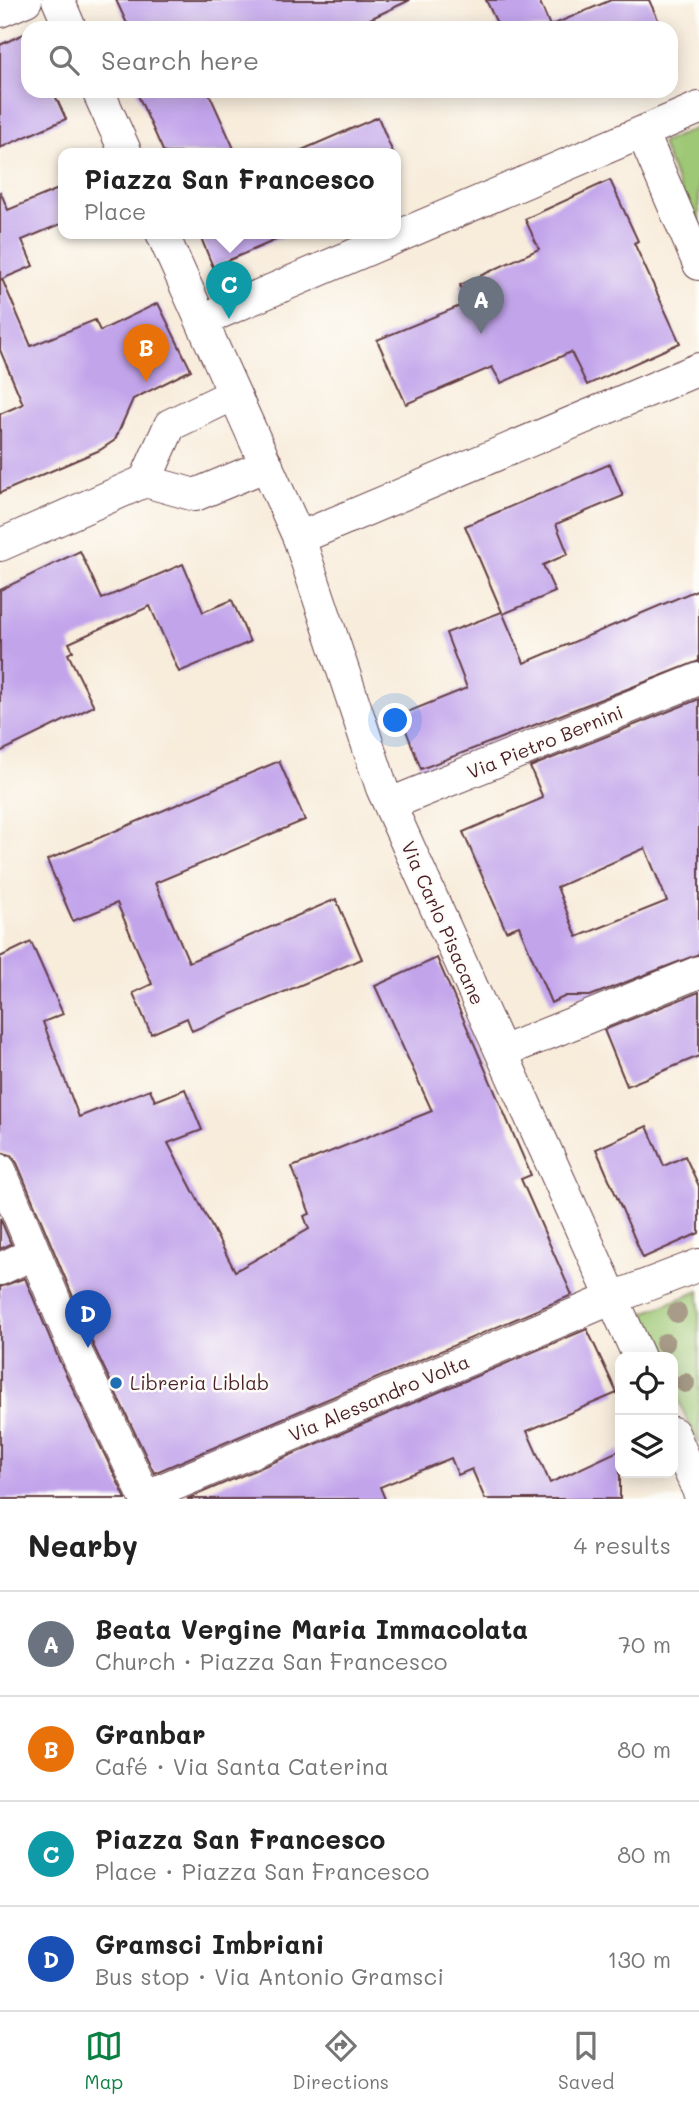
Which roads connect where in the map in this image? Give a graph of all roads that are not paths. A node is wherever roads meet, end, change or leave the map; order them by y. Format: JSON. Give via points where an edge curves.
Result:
{"nodes":[{"id":1,"x":26,"y":0,"type":"edge"},
{"id":2,"x":58,"y":0,"type":"edge"},
{"id":3,"x":0,"y":12,"type":"edge"},
{"id":4,"x":67,"y":21,"type":"edge"},
{"id":5,"x":101,"y":98,"type":"edge"},
{"id":6,"x":699,"y":108,"type":"edge"},
{"id":7,"x":643,"y":134,"type":"junction"},
{"id":8,"x":124,"y":148,"type":"edge"},
{"id":9,"x":401,"y":236,"type":"edge"},
{"id":10,"x":165,"y":239,"type":"edge"},
{"id":11,"x":394,"y":239,"type":"edge"},
{"id":12,"x":699,"y":264,"type":"edge"},
{"id":13,"x":202,"y":320,"type":"junction"},
{"id":14,"x":699,"y":369,"type":"edge"},
{"id":15,"x":234,"y":394,"type":"junction"},
{"id":16,"x":267,"y":465,"type":"junction"},
{"id":17,"x":145,"y":481,"type":"junction"},
{"id":18,"x":299,"y":538,"type":"junction"},
{"id":19,"x":0,"y":545,"type":"edge"},
{"id":20,"x":699,"y":679,"type":"edge"},
{"id":21,"x":390,"y":804,"type":"junction"},
{"id":22,"x":699,"y":972,"type":"edge"},
{"id":23,"x":502,"y":1052,"type":"junction"},
{"id":24,"x":0,"y":1170,"type":"edge"},
{"id":25,"x":32,"y":1248,"type":"junction"},
{"id":26,"x":699,"y":1265,"type":"edge"},
{"id":27,"x":0,"y":1269,"type":"edge"},
{"id":28,"x":613,"y":1298,"type":"junction"},
{"id":29,"x":637,"y":1352,"type":"edge"},
{"id":30,"x":678,"y":1444,"type":"edge"},
{"id":31,"x":699,"y":1492,"type":"edge"},
{"id":32,"x":146,"y":1498,"type":"edge"}],
"edges":[{"from":1,"to":3,"type":"street"},
{"from":2,"to":4,"type":"street"},
{"from":5,"to":8,"type":"street"},
{"from":6,"to":7,"type":"street"},
{"from":7,"to":9,"type":"street"},
{"from":7,"to":12,"type":"street"},
{"from":10,"to":13,"type":"street","name":"Via Carlo Pisacane"},
{"from":11,"to":13,"type":"street"},
{"from":13,"to":15,"type":"street","name":"Via Carlo Pisacane"},
{"from":14,"to":18,"type":"street"},
{"from":15,"to":16,"type":"street","name":"Via Carlo Pisacane"},
{"from":15,"to":17,"type":"street","via":[[170,425]]},
{"from":16,"to":17,"type":"street","via":[[195,495]]},
{"from":16,"to":18,"type":"street","name":"Via Carlo Pisacane"},
{"from":17,"to":19,"type":"street"},
{"from":18,"to":21,"type":"street","name":"Via Carlo Pisacane"},
{"from":20,"to":21,"type":"street","name":"Via Pietro Bernini"},
{"from":21,"to":23,"type":"street","name":"Via Carlo Pisacane"},
{"from":22,"to":23,"type":"street"},
{"from":23,"to":28,"type":"street","name":"Via Carlo Pisacane"},
{"from":24,"to":25,"type":"street"},
{"from":25,"to":27,"type":"street","via":[[26,1257]]},
{"from":25,"to":32,"type":"street"},
{"from":26,"to":28,"type":"street","name":"Via Alessandro Volta"},
{"from":28,"to":29,"type":"street","name":"Via Carlo Pisacane"},
{"from":28,"to":32,"type":"street","name":"Via Alessandro Volta"},
{"from":30,"to":31,"type":"street"}]}
